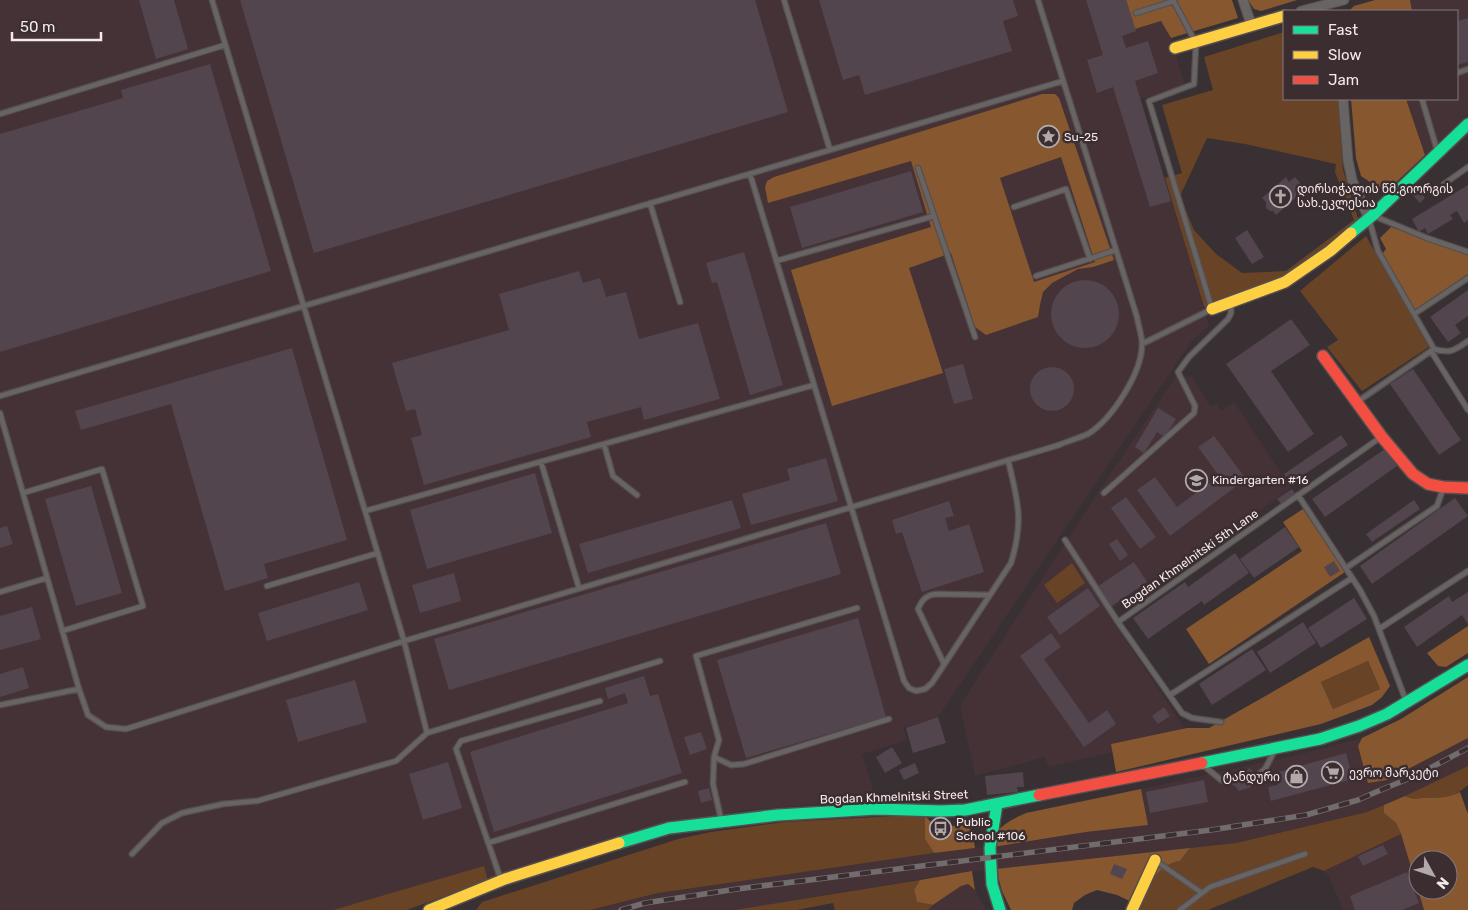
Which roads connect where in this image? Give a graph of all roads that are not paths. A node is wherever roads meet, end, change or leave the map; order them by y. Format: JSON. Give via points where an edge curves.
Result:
{"nodes":[{"id":1,"x":212,"y":0,"type":"edge"},
{"id":2,"x":784,"y":0,"type":"edge"},
{"id":3,"x":1038,"y":0,"type":"edge"},
{"id":4,"x":1174,"y":0,"type":"edge"},
{"id":5,"x":1243,"y":0,"type":"edge"},
{"id":6,"x":1338,"y":3,"type":"edge"},
{"id":7,"x":1306,"y":10,"type":"edge"},
{"id":8,"x":1136,"y":13,"type":"dead end"},
{"id":9,"x":1283,"y":16,"type":"edge"},
{"id":10,"x":1251,"y":24,"type":"junction"},
{"id":11,"x":1196,"y":43,"type":"junction"},
{"id":12,"x":225,"y":45,"type":"junction"},
{"id":13,"x":1176,"y":48,"type":"dead end"},
{"id":14,"x":1063,"y":81,"type":"junction"},
{"id":15,"x":1343,"y":100,"type":"edge"},
{"id":16,"x":1422,"y":100,"type":"edge"},
{"id":17,"x":0,"y":114,"type":"edge"},
{"id":18,"x":1468,"y":124,"type":"edge"},
{"id":19,"x":830,"y":150,"type":"junction"},
{"id":20,"x":1438,"y":154,"type":"junction"},
{"id":21,"x":1468,"y":167,"type":"edge"},
{"id":22,"x":918,"y":168,"type":"dead end"},
{"id":23,"x":750,"y":174,"type":"junction"},
{"id":24,"x":1444,"y":184,"type":"dead end"},
{"id":25,"x":650,"y":203,"type":"junction"},
{"id":26,"x":1014,"y":207,"type":"dead end"},
{"id":27,"x":934,"y":216,"type":"junction"},
{"id":28,"x":1371,"y":217,"type":"junction"},
{"id":29,"x":1116,"y":250,"type":"junction"},
{"id":30,"x":1468,"y":252,"type":"edge"},
{"id":31,"x":1090,"y":259,"type":"junction"},
{"id":32,"x":776,"y":261,"type":"junction"},
{"id":33,"x":1036,"y":276,"type":"dead end"},
{"id":34,"x":1468,"y":278,"type":"edge"},
{"id":35,"x":680,"y":302,"type":"dead end"},
{"id":36,"x":1231,"y":303,"type":"junction"},
{"id":37,"x":304,"y":306,"type":"junction"},
{"id":38,"x":1212,"y":309,"type":"junction"},
{"id":39,"x":1414,"y":314,"type":"junction"},
{"id":40,"x":975,"y":337,"type":"dead end"},
{"id":41,"x":1468,"y":340,"type":"edge"},
{"id":42,"x":1142,"y":344,"type":"junction"},
{"id":43,"x":1432,"y":350,"type":"junction"},
{"id":44,"x":1323,"y":356,"type":"dead end"},
{"id":45,"x":814,"y":385,"type":"junction"},
{"id":46,"x":0,"y":396,"type":"edge"},
{"id":47,"x":1356,"y":402,"type":"junction"},
{"id":48,"x":1468,"y":410,"type":"edge"},
{"id":49,"x":0,"y":412,"type":"edge"},
{"id":50,"x":1382,"y":436,"type":"junction"},
{"id":51,"x":604,"y":444,"type":"junction"},
{"id":52,"x":1008,"y":460,"type":"junction"},
{"id":53,"x":541,"y":462,"type":"junction"},
{"id":54,"x":1443,"y":487,"type":"junction"},
{"id":55,"x":1468,"y":488,"type":"edge"},
{"id":56,"x":23,"y":493,"type":"junction"},
{"id":57,"x":1104,"y":493,"type":"dead end"},
{"id":58,"x":637,"y":495,"type":"dead end"},
{"id":59,"x":1298,"y":495,"type":"junction"},
{"id":60,"x":851,"y":507,"type":"junction"},
{"id":61,"x":365,"y":511,"type":"junction"},
{"id":62,"x":1065,"y":540,"type":"dead end"},
{"id":63,"x":378,"y":553,"type":"junction"},
{"id":64,"x":1346,"y":568,"type":"junction"},
{"id":65,"x":1468,"y":571,"type":"edge"},
{"id":66,"x":47,"y":578,"type":"junction"},
{"id":67,"x":1352,"y":578,"type":"junction"},
{"id":68,"x":267,"y":586,"type":"dead end"},
{"id":69,"x":579,"y":588,"type":"junction"},
{"id":70,"x":0,"y":592,"type":"edge"},
{"id":71,"x":990,"y":595,"type":"junction"},
{"id":72,"x":857,"y":608,"type":"dead end"},
{"id":73,"x":1118,"y":622,"type":"junction"},
{"id":74,"x":1379,"y":629,"type":"junction"},
{"id":75,"x":62,"y":631,"type":"junction"},
{"id":76,"x":404,"y":641,"type":"junction"},
{"id":77,"x":660,"y":661,"type":"dead end"},
{"id":78,"x":944,"y":664,"type":"junction"},
{"id":79,"x":1468,"y":665,"type":"edge"},
{"id":80,"x":79,"y":689,"type":"junction"},
{"id":81,"x":1170,"y":695,"type":"junction"},
{"id":82,"x":600,"y":700,"type":"dead end"},
{"id":83,"x":1407,"y":703,"type":"junction"},
{"id":84,"x":0,"y":706,"type":"edge"},
{"id":85,"x":889,"y":719,"type":"dead end"},
{"id":86,"x":1221,"y":722,"type":"dead end"},
{"id":87,"x":427,"y":733,"type":"junction"},
{"id":88,"x":1276,"y":748,"type":"junction"},
{"id":89,"x":714,"y":757,"type":"junction"},
{"id":90,"x":1200,"y":763,"type":"junction"},
{"id":91,"x":1258,"y":775,"type":"dead end"},
{"id":92,"x":685,"y":782,"type":"dead end"},
{"id":93,"x":1229,"y":782,"type":"dead end"},
{"id":94,"x":997,"y":804,"type":"junction"},
{"id":95,"x":722,"y":822,"type":"junction"},
{"id":96,"x":488,"y":843,"type":"junction"},
{"id":97,"x":132,"y":854,"type":"dead end"},
{"id":98,"x":1305,"y":854,"type":"dead end"},
{"id":99,"x":1155,"y":860,"type":"joint"},
{"id":100,"x":501,"y":881,"type":"junction"},
{"id":101,"x":1202,"y":893,"type":"junction"},
{"id":102,"x":429,"y":910,"type":"edge"},
{"id":103,"x":1000,"y":910,"type":"edge"},
{"id":104,"x":1132,"y":910,"type":"edge"},
{"id":105,"x":1180,"y":910,"type":"edge"}],
"edges":[{"from":1,"to":12,"type":"lane"},
{"from":2,"to":19,"type":"lane"},
{"from":3,"to":14,"type":"lane"},
{"from":4,"to":8,"type":"lane"},
{"from":4,"to":11,"type":"lane"},
{"from":5,"to":10,"type":"street"},
{"from":6,"to":7,"type":"street"},
{"from":9,"to":10,"type":"main road"},
{"from":10,"to":11,"type":"main road"},
{"from":11,"to":13,"type":"main road"},
{"from":11,"to":38,"type":"lane","via":[[1194,84],[1149,101]]},
{"from":12,"to":17,"type":"lane"},
{"from":12,"to":37,"type":"lane"},
{"from":14,"to":19,"type":"lane"},
{"from":14,"to":29,"type":"lane"},
{"from":15,"to":28,"type":"street","via":[[1352,180]]},
{"from":16,"to":20,"type":"lane"},
{"from":18,"to":20,"type":"main road"},
{"from":19,"to":23,"type":"lane"},
{"from":20,"to":28,"type":"main road"},
{"from":21,"to":24,"type":"lane"},
{"from":22,"to":27,"type":"lane"},
{"from":23,"to":25,"type":"lane"},
{"from":23,"to":32,"type":"lane"},
{"from":25,"to":35,"type":"lane"},
{"from":25,"to":37,"type":"lane"},
{"from":26,"to":31,"type":"lane","via":[[1066,189]]},
{"from":27,"to":32,"type":"lane"},
{"from":27,"to":40,"type":"lane"},
{"from":28,"to":30,"type":"lane"},
{"from":28,"to":36,"type":"main road","via":[[1285,282]]},
{"from":28,"to":39,"type":"lane","via":[[1378,251]]},
{"from":29,"to":31,"type":"lane"},
{"from":29,"to":42,"type":"lane"},
{"from":31,"to":33,"type":"lane"},
{"from":32,"to":45,"type":"lane"},
{"from":34,"to":39,"type":"lane"},
{"from":36,"to":38,"type":"main road"},
{"from":36,"to":57,"type":"lane","via":[[1228,318],[1178,372],[1195,406],[1194,413]]},
{"from":37,"to":46,"type":"lane"},
{"from":37,"to":61,"type":"lane"},
{"from":38,"to":42,"type":"lane"},
{"from":39,"to":43,"type":"lane"},
{"from":41,"to":43,"type":"lane","via":[[1454,350]]},
{"from":42,"to":52,"type":"lane","via":[[1125,393],[1106,419],[1087,434]]},
{"from":43,"to":47,"type":"lane"},
{"from":43,"to":48,"type":"lane"},
{"from":44,"to":47,"type":"main road"},
{"from":45,"to":51,"type":"lane"},
{"from":45,"to":60,"type":"lane"},
{"from":47,"to":50,"type":"main road"},
{"from":49,"to":56,"type":"lane"},
{"from":50,"to":54,"type":"main road","via":[[1413,474],[1428,484]]},
{"from":50,"to":59,"type":"lane","name":"Bogdan Khmelnitski 5th Lane"},
{"from":51,"to":53,"type":"lane"},
{"from":51,"to":58,"type":"lane","via":[[613,476]]},
{"from":52,"to":60,"type":"lane"},
{"from":52,"to":71,"type":"lane","via":[[1018,504],[1017,543],[1011,563]]},
{"from":53,"to":61,"type":"lane"},
{"from":53,"to":69,"type":"lane"},
{"from":54,"to":55,"type":"main road"},
{"from":54,"to":64,"type":"lane","via":[[1437,506]]},
{"from":56,"to":66,"type":"lane"},
{"from":56,"to":75,"type":"lane","via":[[102,469],[144,606]]},
{"from":59,"to":64,"type":"lane"},
{"from":59,"to":73,"type":"lane","name":"Bogdan Khmelnitski 5th Lane"},
{"from":60,"to":69,"type":"lane"},
{"from":60,"to":78,"type":"lane","via":[[904,681],[916,691],[924,688],[932,683]]},
{"from":61,"to":63,"type":"lane"},
{"from":62,"to":73,"type":"lane"},
{"from":63,"to":68,"type":"lane"},
{"from":63,"to":76,"type":"lane"},
{"from":64,"to":67,"type":"lane"},
{"from":65,"to":74,"type":"lane"},
{"from":66,"to":70,"type":"lane"},
{"from":66,"to":75,"type":"lane"},
{"from":67,"to":74,"type":"lane"},
{"from":67,"to":81,"type":"lane"},
{"from":69,"to":76,"type":"lane"},
{"from":71,"to":78,"type":"lane"},
{"from":71,"to":78,"type":"lane","via":[[936,594],[921,602],[918,609]]},
{"from":72,"to":89,"type":"lane","via":[[696,656],[719,740]]},
{"from":73,"to":81,"type":"lane","name":"Bogdan Khmelnitski 5th Lane"},
{"from":74,"to":83,"type":"lane"},
{"from":75,"to":80,"type":"lane"},
{"from":76,"to":80,"type":"lane","via":[[126,729],[106,727],[88,715]]},
{"from":76,"to":87,"type":"lane"},
{"from":77,"to":87,"type":"lane"},
{"from":79,"to":83,"type":"main road","name":"Bogdan Khmelnitski Street"},
{"from":80,"to":84,"type":"lane"},
{"from":81,"to":86,"type":"lane","name":"Bogdan Khmelnitski 5th Lane","via":[[1182,713],[1192,718]]},
{"from":82,"to":96,"type":"lane","via":[[460,740],[456,749]]},
{"from":83,"to":88,"type":"main road","name":"Bogdan Khmelnitski Street","via":[[1351,729]]},
{"from":85,"to":89,"type":"lane","via":[[744,764],[731,765]]},
{"from":87,"to":97,"type":"lane","via":[[396,760],[257,801],[223,804],[162,822]]},
{"from":88,"to":90,"type":"main road","name":"Bogdan Khmelnitski Street"},
{"from":88,"to":91,"type":"lane"},
{"from":89,"to":95,"type":"lane","via":[[713,784]]},
{"from":90,"to":93,"type":"lane","via":[[1221,780]]},
{"from":90,"to":94,"type":"main road","name":"Bogdan Khmelnitski Street"},
{"from":92,"to":96,"type":"lane"},
{"from":94,"to":95,"type":"main road","name":"Bogdan Khmelnitski Street","via":[[966,810],[876,809]]},
{"from":94,"to":103,"type":"main road","via":[[990,848],[992,884]]},
{"from":95,"to":100,"type":"main road","name":"Bogdan Khmelnitski Street","via":[[670,828]]},
{"from":96,"to":100,"type":"lane"},
{"from":98,"to":101,"type":"lane","via":[[1210,887]]},
{"from":99,"to":101,"type":"lane"},
{"from":99,"to":104,"type":"main road"},
{"from":100,"to":102,"type":"main road","name":"Bogdan Khmelnitski Street"},
{"from":101,"to":105,"type":"lane"}]}
